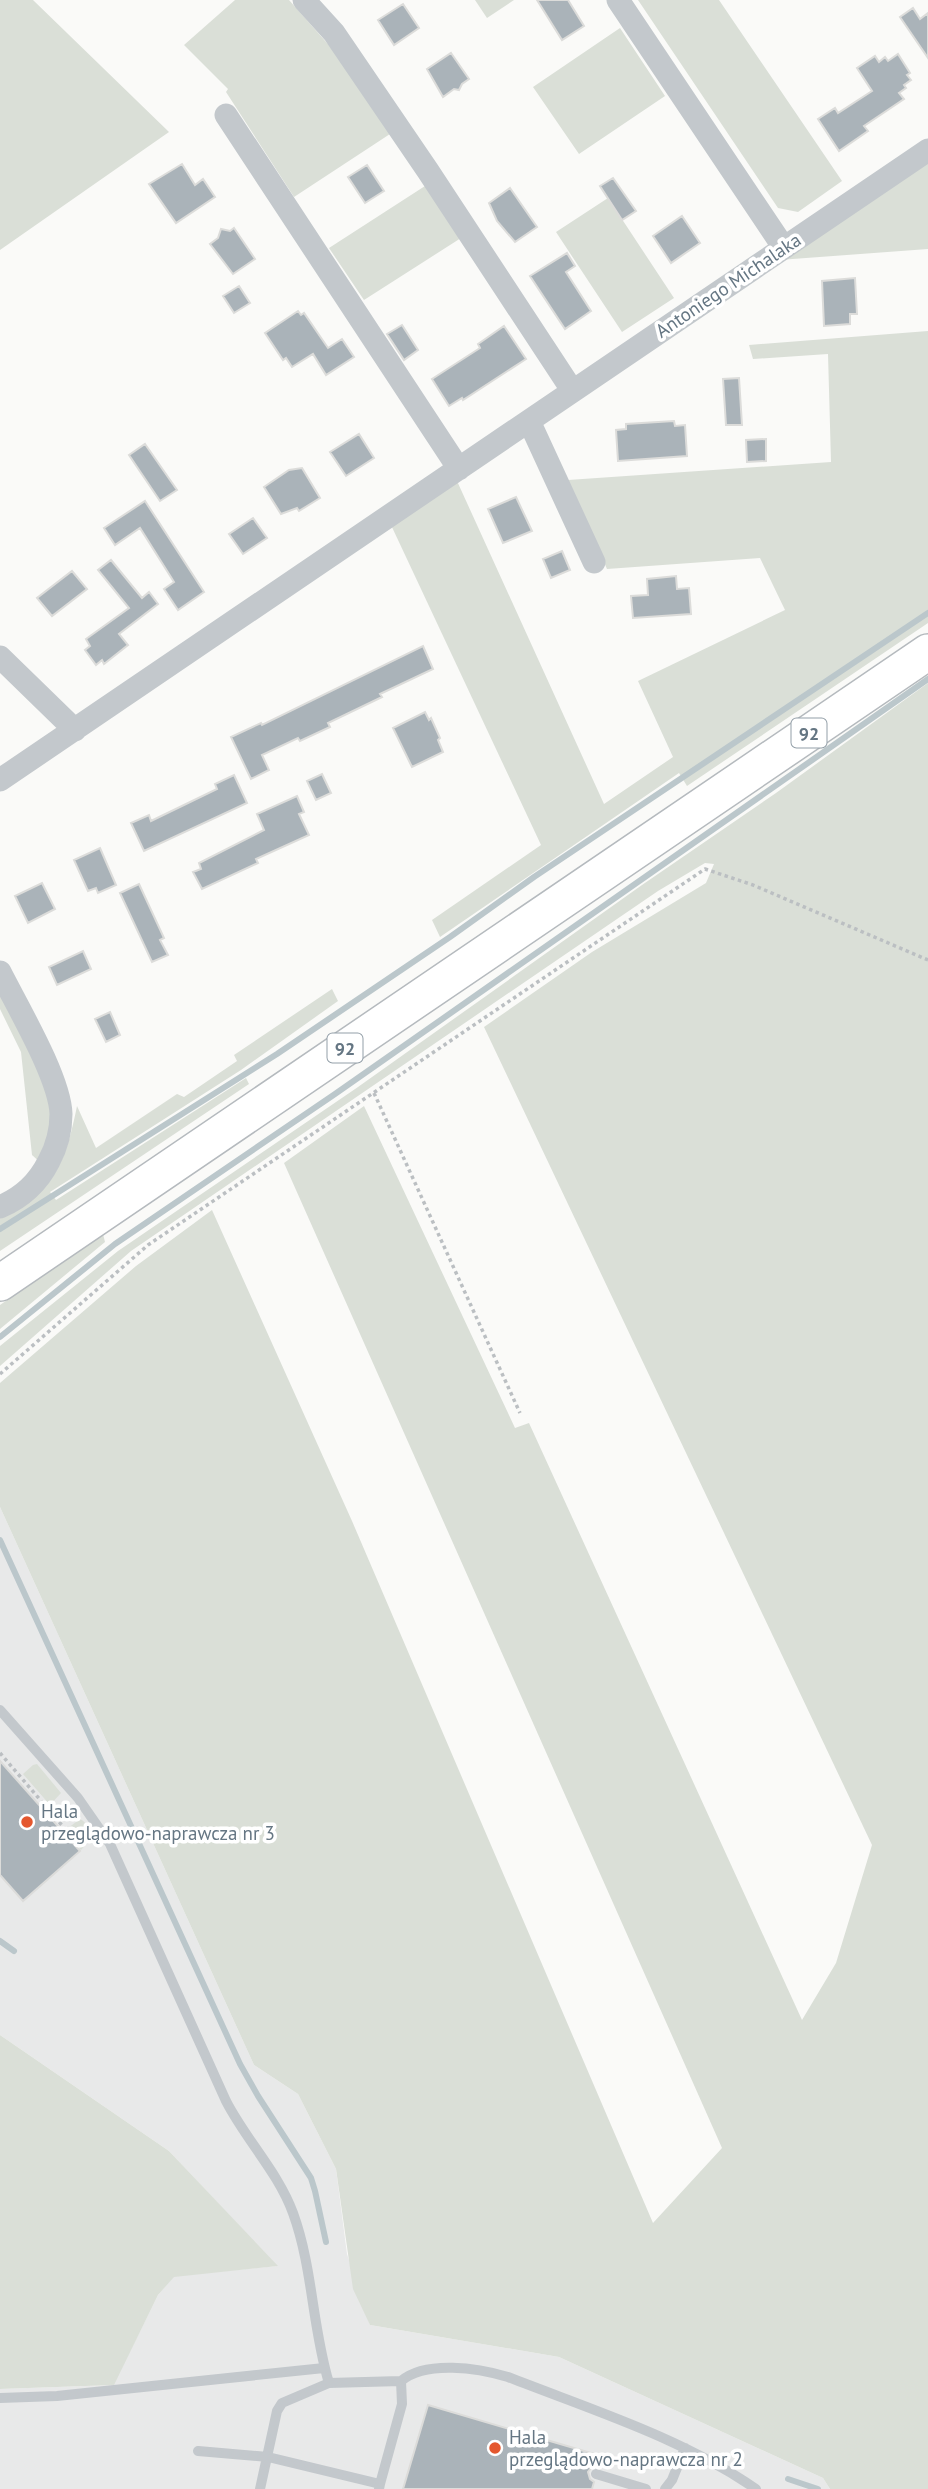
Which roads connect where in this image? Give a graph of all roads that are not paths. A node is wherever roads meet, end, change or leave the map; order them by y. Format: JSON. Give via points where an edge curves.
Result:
{"nodes":[{"id":1,"x":304,"y":0,"type":"edge"},
{"id":2,"x":618,"y":0,"type":"edge"},
{"id":3,"x":226,"y":115,"type":"dead end"},
{"id":4,"x":928,"y":150,"type":"edge"},
{"id":5,"x":784,"y":248,"type":"junction"},
{"id":6,"x":572,"y":390,"type":"junction"},
{"id":7,"x":529,"y":421,"type":"junction"},
{"id":8,"x":459,"y":469,"type":"junction"},
{"id":9,"x":594,"y":562,"type":"dead end"},
{"id":10,"x":928,"y":652,"type":"edge"},
{"id":11,"x":0,"y":657,"type":"edge"},
{"id":12,"x":75,"y":730,"type":"junction"},
{"id":13,"x":0,"y":780,"type":"edge"},
{"id":14,"x":0,"y":972,"type":"edge"},
{"id":15,"x":0,"y":1207,"type":"edge"},
{"id":16,"x":0,"y":1283,"type":"edge"},
{"id":17,"x":0,"y":1710,"type":"edge"},
{"id":18,"x":324,"y":2368,"type":"junction"},
{"id":19,"x":401,"y":2381,"type":"junction"},
{"id":20,"x":329,"y":2383,"type":"junction"},
{"id":21,"x":0,"y":2398,"type":"edge"},
{"id":22,"x":685,"y":2448,"type":"junction"},
{"id":23,"x":198,"y":2451,"type":"dead end"},
{"id":24,"x":268,"y":2457,"type":"junction"},
{"id":25,"x":596,"y":2474,"type":"dead end"},
{"id":26,"x":380,"y":2487,"type":"edge"},
{"id":27,"x":260,"y":2489,"type":"edge"},
{"id":28,"x":646,"y":2489,"type":"edge"},
{"id":29,"x":665,"y":2489,"type":"edge"},
{"id":30,"x":756,"y":2489,"type":"edge"}],
"edges":[{"from":1,"to":6,"type":"street","via":[[334,33]]},
{"from":2,"to":5,"type":"street"},
{"from":3,"to":8,"type":"street"},
{"from":4,"to":5,"type":"street","name":"Antoniego Michalaka"},
{"from":5,"to":6,"type":"street","name":"Antoniego Michalaka"},
{"from":6,"to":7,"type":"street","name":"Antoniego Michalaka"},
{"from":7,"to":8,"type":"street","name":"Antoniego Michalaka"},
{"from":7,"to":9,"type":"street"},
{"from":8,"to":12,"type":"street","name":"Antoniego Michalaka"},
{"from":10,"to":16,"type":"main road","number":"92"},
{"from":11,"to":12,"type":"street"},
{"from":12,"to":13,"type":"street","name":"Antoniego Michalaka"},
{"from":14,"to":15,"type":"street","via":[[51,1074],[61,1113],[57,1145],[41,1177],[18,1199]]},
{"from":17,"to":18,"type":"lane","via":[[78,1798],[110,1844],[236,2121],[285,2194],[304,2250]]},
{"from":18,"to":20,"type":"lane"},
{"from":18,"to":21,"type":"lane"},
{"from":19,"to":20,"type":"lane"},
{"from":19,"to":22,"type":"lane","via":[[419,2370],[492,2372]]},
{"from":19,"to":26,"type":"lane","via":[[402,2404]]},
{"from":20,"to":24,"type":"lane","via":[[282,2403]]},
{"from":22,"to":29,"type":"lane"},
{"from":22,"to":30,"type":"lane"},
{"from":23,"to":24,"type":"lane"},
{"from":24,"to":26,"type":"lane"},
{"from":24,"to":27,"type":"lane"},
{"from":25,"to":28,"type":"lane"}]}
